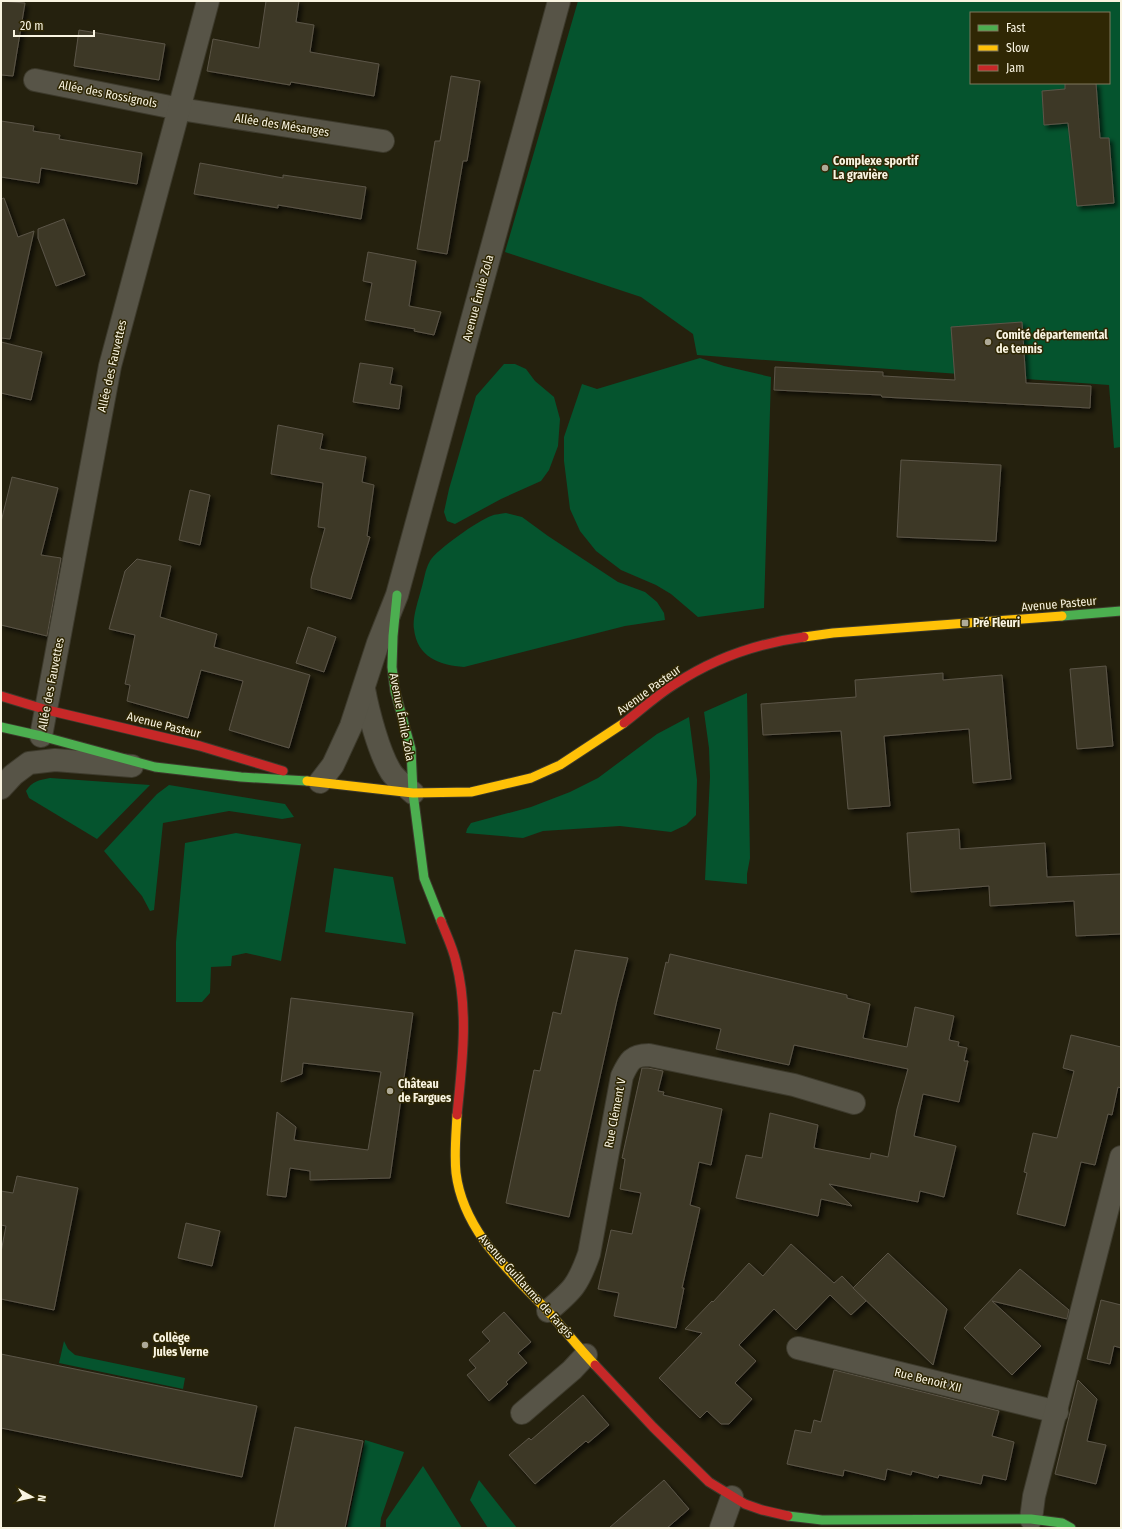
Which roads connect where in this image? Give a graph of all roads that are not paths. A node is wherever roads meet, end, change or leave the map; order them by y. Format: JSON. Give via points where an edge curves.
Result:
{"nodes":[{"id":1,"x":208,"y":1,"type":"edge"},
{"id":2,"x":558,"y":1,"type":"edge"},
{"id":3,"x":35,"y":80,"type":"dead end"},
{"id":4,"x":180,"y":109,"type":"junction"},
{"id":5,"x":383,"y":141,"type":"dead end"},
{"id":6,"x":396,"y":595,"type":"junction"},
{"id":7,"x":1121,"y":611,"type":"edge"},
{"id":8,"x":364,"y":689,"type":"junction"},
{"id":9,"x":1,"y":696,"type":"edge"},
{"id":10,"x":1,"y":701,"type":"edge"},
{"id":11,"x":38,"y":707,"type":"junction"},
{"id":12,"x":1,"y":727,"type":"edge"},
{"id":13,"x":42,"y":736,"type":"junction"},
{"id":14,"x":155,"y":767,"type":"junction"},
{"id":15,"x":320,"y":782,"type":"junction"},
{"id":16,"x":1,"y":788,"type":"edge"},
{"id":17,"x":413,"y":793,"type":"junction"},
{"id":18,"x":854,"y":1103,"type":"dead end"},
{"id":19,"x":1121,"y":1157,"type":"edge"},
{"id":20,"x":548,"y":1311,"type":"junction"},
{"id":21,"x":798,"y":1348,"type":"dead end"},
{"id":22,"x":586,"y":1355,"type":"junction"},
{"id":23,"x":1057,"y":1412,"type":"junction"},
{"id":24,"x":522,"y":1413,"type":"dead end"},
{"id":25,"x":732,"y":1497,"type":"junction"},
{"id":26,"x":1031,"y":1519,"type":"junction"},
{"id":27,"x":890,"y":1524,"type":"edge"},
{"id":28,"x":720,"y":1528,"type":"edge"},
{"id":29,"x":1071,"y":1528,"type":"edge"}],
"edges":[{"from":1,"to":4,"type":"street","name":"Allée des Fauvettes"},
{"from":2,"to":6,"type":"street","name":"Avenue Émile Zola"},
{"from":3,"to":4,"type":"street","name":"Allée des Rossignols"},
{"from":4,"to":5,"type":"street","name":"Allée des Mésanges"},
{"from":4,"to":11,"type":"street","name":"Allée des Fauvettes","via":[[110,366]]},
{"from":6,"to":8,"type":"street","name":"Avenue Émile Zola"},
{"from":6,"to":17,"type":"main road","name":"Avenue Émile Zola","via":[[392,667],[395,691],[411,749]]},
{"from":7,"to":17,"type":"main road","name":"Avenue Pasteur","via":[[833,633],[767,644],[703,667],[674,684],[625,722],[560,765],[531,778],[471,792]]},
{"from":8,"to":15,"type":"street","name":"Avenue Émile Zola","via":[[339,753]]},
{"from":8,"to":17,"type":"street","name":"Avenue Émile Zola","via":[[382,753],[391,772]]},
{"from":9,"to":11,"type":"main road","name":"Avenue Pasteur"},
{"from":10,"to":11,"type":"street"},
{"from":11,"to":13,"type":"street","name":"Allée des Fauvettes"},
{"from":11,"to":15,"type":"main road","name":"Avenue Pasteur","via":[[200,746]]},
{"from":12,"to":13,"type":"main road","name":"Avenue Pasteur"},
{"from":13,"to":14,"type":"main road","name":"Avenue Pasteur"},
{"from":14,"to":15,"type":"main road","name":"Avenue Pasteur","via":[[241,777]]},
{"from":14,"to":16,"type":"street","via":[[42,761],[29,763]]},
{"from":15,"to":17,"type":"main road","name":"Avenue Pasteur"},
{"from":17,"to":20,"type":"main road","name":"Avenue Guillaume de Fargis","via":[[424,878],[456,961],[461,990],[464,1037],[455,1142],[456,1174],[464,1204],[479,1234],[494,1255]]},
{"from":18,"to":20,"type":"street","name":"Rue Clément V","via":[[794,1085],[649,1055],[639,1055],[628,1062],[622,1076],[588,1254],[582,1273],[575,1287]]},
{"from":19,"to":23,"type":"street"},
{"from":20,"to":22,"type":"main road","name":"Avenue Guillaume de Fargis"},
{"from":21,"to":23,"type":"street","name":"Rue Benoit XII"},
{"from":22,"to":24,"type":"street"},
{"from":22,"to":25,"type":"main road","name":"Avenue Guillaume de Fargis","via":[[691,1466],[708,1482]]},
{"from":23,"to":26,"type":"street","via":[[1034,1496]]},
{"from":25,"to":27,"type":"main road","name":"Avenue Guillaume de Fargis","via":[[762,1510],[798,1518]]},
{"from":25,"to":28,"type":"street"},
{"from":26,"to":27,"type":"main road","name":"Avenue Guillaume de Fargis"},
{"from":26,"to":29,"type":"main road","name":"Avenue Guillaume de Fargis","via":[[1062,1523]]}]}
